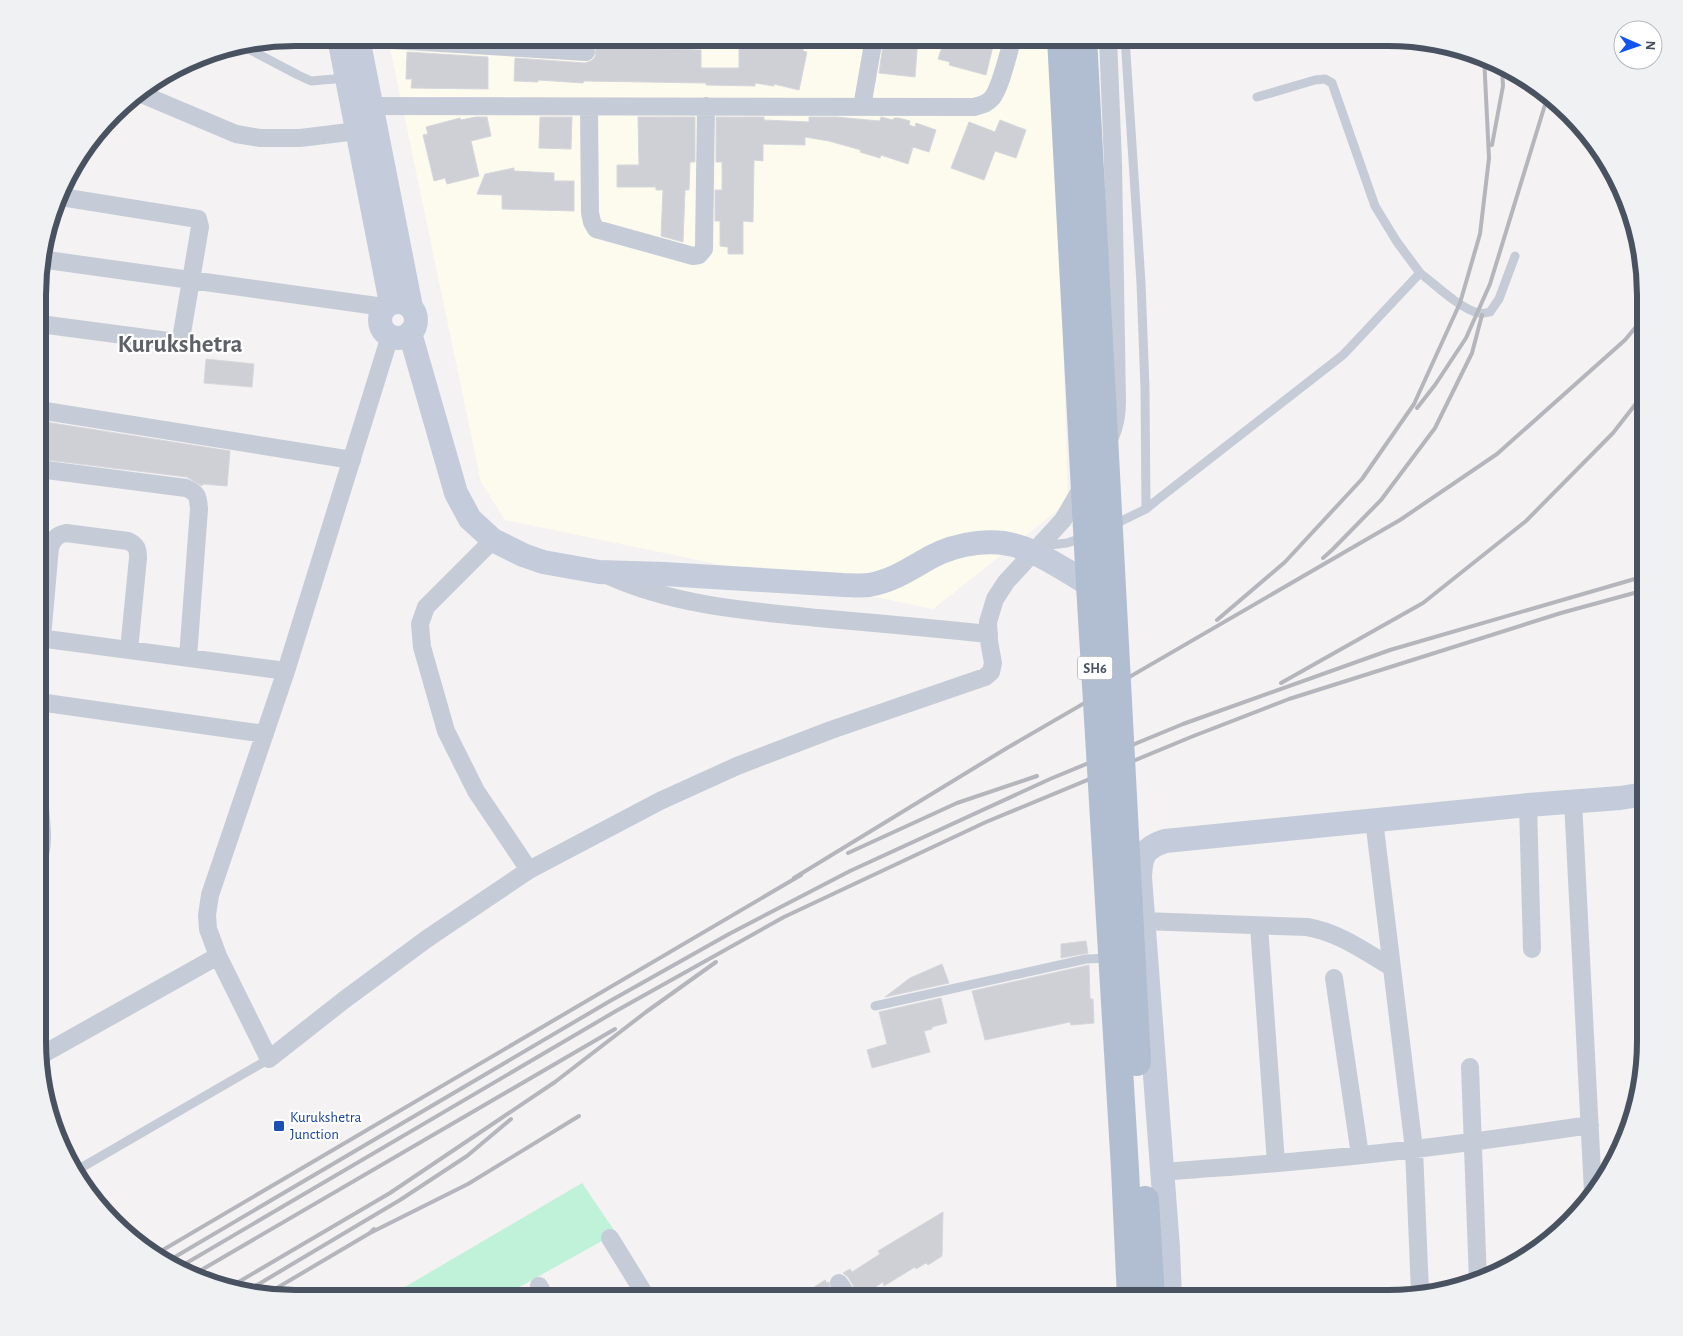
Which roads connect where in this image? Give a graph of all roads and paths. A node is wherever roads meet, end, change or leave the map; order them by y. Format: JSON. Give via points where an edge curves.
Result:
{"nodes":[{"id":1,"x":340,"y":46,"type":"edge"},
{"id":2,"x":358,"y":46,"type":"edge"},
{"id":3,"x":488,"y":46,"type":"edge"},
{"id":4,"x":873,"y":46,"type":"edge"},
{"id":5,"x":1010,"y":46,"type":"edge"},
{"id":6,"x":1061,"y":46,"type":"edge"},
{"id":7,"x":1083,"y":46,"type":"edge"},
{"id":8,"x":1108,"y":46,"type":"edge"},
{"id":9,"x":1126,"y":46,"type":"edge"},
{"id":10,"x":251,"y":50,"type":"edge"},
{"id":11,"x":586,"y":52,"type":"dead end"},
{"id":12,"x":347,"y":78,"type":"junction"},
{"id":13,"x":146,"y":96,"type":"edge"},
{"id":14,"x":1257,"y":97,"type":"dead end"},
{"id":15,"x":362,"y":106,"type":"junction"},
{"id":16,"x":706,"y":106,"type":"junction"},
{"id":17,"x":589,"y":107,"type":"junction"},
{"id":18,"x":862,"y":107,"type":"junction"},
{"id":19,"x":357,"y":131,"type":"junction"},
{"id":20,"x":66,"y":198,"type":"edge"},
{"id":21,"x":1516,"y":256,"type":"dead end"},
{"id":22,"x":48,"y":260,"type":"edge"},
{"id":23,"x":1420,"y":273,"type":"junction"},
{"id":24,"x":192,"y":281,"type":"junction"},
{"id":25,"x":395,"y":306,"type":"junction"},
{"id":26,"x":46,"y":325,"type":"edge"},
{"id":27,"x":400,"y":334,"type":"junction"},
{"id":28,"x":46,"y":411,"type":"edge"},
{"id":29,"x":352,"y":460,"type":"junction"},
{"id":30,"x":46,"y":470,"type":"edge"},
{"id":31,"x":1146,"y":508,"type":"junction"},
{"id":32,"x":493,"y":540,"type":"junction"},
{"id":33,"x":1039,"y":546,"type":"junction"},
{"id":34,"x":600,"y":572,"type":"junction"},
{"id":35,"x":46,"y":583,"type":"edge"},
{"id":36,"x":1090,"y":585,"type":"junction"},
{"id":37,"x":989,"y":634,"type":"junction"},
{"id":38,"x":46,"y":639,"type":"edge"},
{"id":39,"x":129,"y":650,"type":"junction"},
{"id":40,"x":188,"y":657,"type":"junction"},
{"id":41,"x":286,"y":671,"type":"junction"},
{"id":42,"x":46,"y":703,"type":"edge"},
{"id":43,"x":265,"y":734,"type":"junction"},
{"id":44,"x":1637,"y":795,"type":"edge"},
{"id":45,"x":1573,"y":801,"type":"junction"},
{"id":46,"x":1528,"y":805,"type":"junction"},
{"id":47,"x":1374,"y":820,"type":"junction"},
{"id":48,"x":529,"y":870,"type":"junction"},
{"id":49,"x":1143,"y":921,"type":"junction"},
{"id":50,"x":1259,"y":926,"type":"junction"},
{"id":51,"x":1532,"y":949,"type":"dead end"},
{"id":52,"x":218,"y":956,"type":"junction"},
{"id":53,"x":1145,"y":957,"type":"junction"},
{"id":54,"x":1392,"y":967,"type":"junction"},
{"id":55,"x":1334,"y":978,"type":"dead end"},
{"id":56,"x":875,"y":1006,"type":"dead end"},
{"id":57,"x":47,"y":1052,"type":"edge"},
{"id":58,"x":269,"y":1059,"type":"junction"},
{"id":59,"x":1470,"y":1067,"type":"dead end"},
{"id":60,"x":1590,"y":1124,"type":"junction"},
{"id":61,"x":1473,"y":1142,"type":"junction"},
{"id":62,"x":1414,"y":1149,"type":"junction"},
{"id":63,"x":1360,"y":1155,"type":"junction"},
{"id":64,"x":1276,"y":1163,"type":"junction"},
{"id":65,"x":81,"y":1168,"type":"edge"},
{"id":66,"x":1162,"y":1172,"type":"junction"},
{"id":67,"x":1593,"y":1182,"type":"edge"},
{"id":68,"x":610,"y":1238,"type":"dead end"},
{"id":69,"x":1478,"y":1273,"type":"edge"},
{"id":70,"x":839,"y":1283,"type":"dead end"},
{"id":71,"x":1420,"y":1288,"type":"edge"},
{"id":72,"x":642,"y":1290,"type":"edge"},
{"id":73,"x":843,"y":1290,"type":"edge"},
{"id":74,"x":1131,"y":1290,"type":"edge"},
{"id":75,"x":1151,"y":1290,"type":"edge"},
{"id":76,"x":1170,"y":1290,"type":"edge"}],
"edges":[{"from":1,"to":12,"type":"main road"},
{"from":2,"to":15,"type":"main road"},
{"from":3,"to":11,"type":"street"},
{"from":4,"to":18,"type":"street"},
{"from":5,"to":18,"type":"street","via":[[996,91],[991,100],[982,105]]},
{"from":6,"to":36,"type":"main road","number":"SH6","bridge":true},
{"from":7,"to":75,"type":"main road","number":"SH6","bridge":true},
{"from":8,"to":33,"type":"street","via":[[1116,417],[1110,437],[1078,495],[1063,520]]},
{"from":9,"to":31,"type":"lane","via":[[1141,284]]},
{"from":10,"to":12,"type":"lane","via":[[311,81]]},
{"from":12,"to":15,"type":"main road"},
{"from":13,"to":19,"type":"street","via":[[236,134],[260,138],[300,138]]},
{"from":14,"to":23,"type":"lane","via":[[1315,80],[1325,79],[1332,83],[1375,206]]},
{"from":15,"to":17,"type":"street"},
{"from":15,"to":19,"type":"main road"},
{"from":15,"to":25,"type":"main road"},
{"from":16,"to":17,"type":"street"},
{"from":16,"to":17,"type":"street","via":[[704,249],[693,256],[596,229],[590,213]]},
{"from":16,"to":18,"type":"street"},
{"from":19,"to":25,"type":"main road"},
{"from":20,"to":24,"type":"street","via":[[198,219],[200,227]]},
{"from":21,"to":23,"type":"lane","via":[[1499,299],[1490,312],[1482,314],[1460,303]]},
{"from":22,"to":24,"type":"street"},
{"from":23,"to":31,"type":"lane","via":[[1343,355]]},
{"from":24,"to":25,"type":"street"},
{"from":24,"to":26,"type":"street","via":[[182,333],[176,342]]},
{"from":25,"to":27,"type":"main road","via":[[416,317],[416,323]]},
{"from":25,"to":27,"type":"main road","via":[[381,312],[380,324],[386,333]]},
{"from":27,"to":29,"type":"street"},
{"from":27,"to":32,"type":"main road","via":[[456,493],[470,519]]},
{"from":28,"to":29,"type":"street"},
{"from":29,"to":41,"type":"street"},
{"from":30,"to":40,"type":"street","via":[[194,491],[198,509]]},
{"from":31,"to":33,"type":"lane","via":[[1099,532],[1067,543]]},
{"from":32,"to":34,"type":"main road","via":[[543,562]]},
{"from":32,"to":48,"type":"street","via":[[426,607],[420,624],[422,647],[446,731],[476,790]]},
{"from":33,"to":37,"type":"street","via":[[995,599],[988,622]]},
{"from":34,"to":36,"type":"main road","bridge":true,"via":[[869,585],[889,580],[956,546],[1000,543],[1022,547]]},
{"from":34,"to":37,"type":"street","via":[[628,585],[672,598],[754,612]]},
{"from":35,"to":39,"type":"street","via":[[50,547],[58,534],[135,544],[138,558]]},
{"from":36,"to":74,"type":"main road","number":"SH6","bridge":true},
{"from":37,"to":48,"type":"street","via":[[993,663],[991,672],[985,677],[737,766]]},
{"from":38,"to":39,"type":"street"},
{"from":39,"to":40,"type":"street"},
{"from":40,"to":41,"type":"street"},
{"from":41,"to":43,"type":"street"},
{"from":42,"to":43,"type":"street"},
{"from":43,"to":52,"type":"street","via":[[210,896],[206,915]]},
{"from":44,"to":45,"type":"main road"},
{"from":45,"to":46,"type":"main road"},
{"from":45,"to":60,"type":"street"},
{"from":46,"to":47,"type":"main road"},
{"from":46,"to":51,"type":"street"},
{"from":47,"to":49,"type":"main road","via":[[1165,841],[1154,845],[1141,860]]},
{"from":47,"to":54,"type":"street"},
{"from":48,"to":58,"type":"street","via":[[428,938]]},
{"from":49,"to":50,"type":"street"},
{"from":49,"to":53,"type":"main road"},
{"from":50,"to":54,"type":"street","via":[[1320,929],[1341,937]]},
{"from":50,"to":64,"type":"street"},
{"from":52,"to":57,"type":"street"},
{"from":52,"to":58,"type":"street"},
{"from":53,"to":56,"type":"lane","via":[[1086,959]]},
{"from":53,"to":66,"type":"main road"},
{"from":54,"to":62,"type":"street"},
{"from":55,"to":63,"type":"street"},
{"from":58,"to":65,"type":"lane"},
{"from":59,"to":61,"type":"street"},
{"from":60,"to":61,"type":"street"},
{"from":60,"to":67,"type":"street"},
{"from":61,"to":62,"type":"street"},
{"from":61,"to":69,"type":"street"},
{"from":62,"to":63,"type":"street"},
{"from":62,"to":71,"type":"street"},
{"from":63,"to":64,"type":"street"},
{"from":64,"to":66,"type":"street"},
{"from":66,"to":76,"type":"main road"},
{"from":68,"to":72,"type":"street"},
{"from":70,"to":73,"type":"street"}]}
